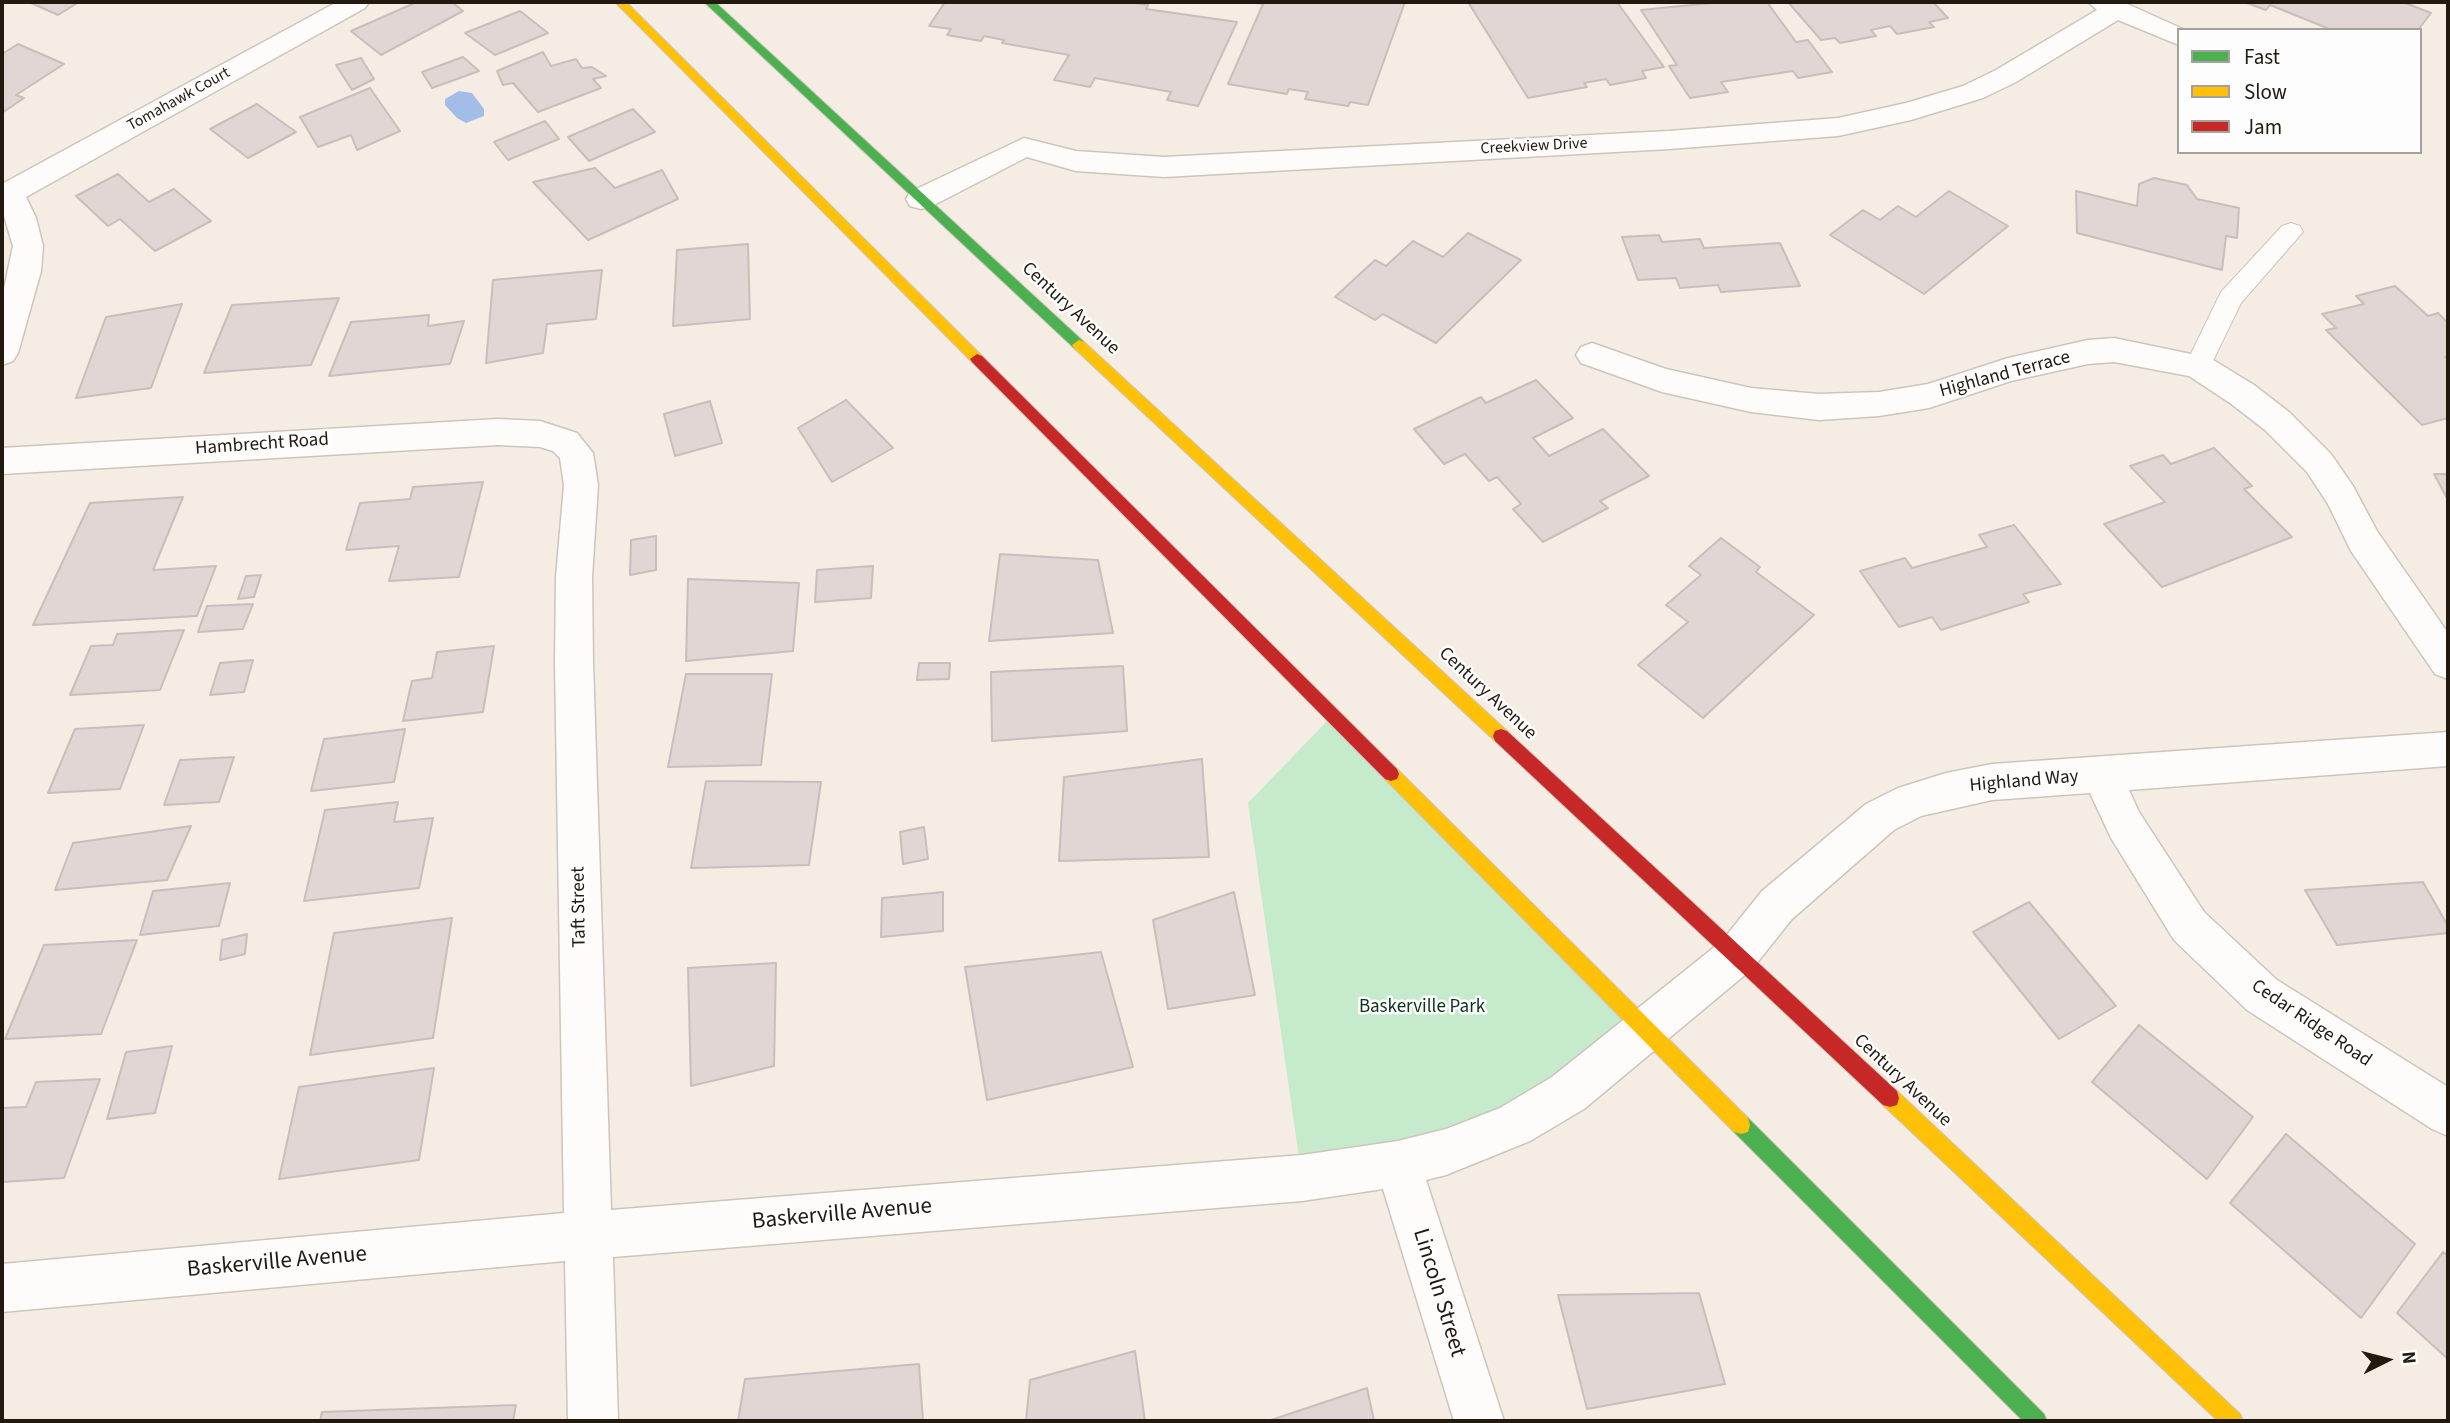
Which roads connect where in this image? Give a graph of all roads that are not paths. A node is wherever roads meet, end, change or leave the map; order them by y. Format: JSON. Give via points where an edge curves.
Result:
{"nodes":[{"id":1,"x":356,"y":2,"type":"edge"},
{"id":2,"x":620,"y":2,"type":"edge"},
{"id":3,"x":709,"y":2,"type":"edge"},
{"id":4,"x":2109,"y":5,"type":"edge"},
{"id":5,"x":2177,"y":36,"type":"edge"},
{"id":6,"x":5,"y":195,"type":"edge"},
{"id":7,"x":921,"y":199,"type":"junction"},
{"id":8,"x":2291,"y":232,"type":"dead end"},
{"id":9,"x":2,"y":353,"type":"edge"},
{"id":10,"x":1592,"y":355,"type":"dead end"},
{"id":11,"x":2198,"y":366,"type":"junction"},
{"id":12,"x":522,"y":432,"type":"joint"},
{"id":13,"x":2,"y":461,"type":"edge"},
{"id":14,"x":2448,"y":663,"type":"edge"},
{"id":15,"x":2448,"y":749,"type":"edge"},
{"id":16,"x":2102,"y":776,"type":"junction"},
{"id":17,"x":1737,"y":955,"type":"junction"},
{"id":18,"x":1647,"y":1031,"type":"junction"},
{"id":19,"x":2448,"y":1113,"type":"edge"},
{"id":20,"x":1398,"y":1164,"type":"junction"},
{"id":21,"x":588,"y":1235,"type":"junction"},
{"id":22,"x":2,"y":1288,"type":"edge"},
{"id":23,"x":593,"y":1421,"type":"edge"},
{"id":24,"x":1479,"y":1421,"type":"edge"},
{"id":25,"x":2037,"y":1421,"type":"edge"},
{"id":26,"x":2233,"y":1421,"type":"edge"}],
"edges":[{"from":1,"to":6,"type":"street","name":"Tomahawk Court"},
{"from":2,"to":18,"type":"main road"},
{"from":3,"to":7,"type":"main road","name":"Century Avenue"},
{"from":4,"to":5,"type":"street"},
{"from":4,"to":7,"type":"street","name":"Creekview Drive","via":[[2006,76],[1973,92],[1838,127],[1669,141],[1164,167],[1076,161],[1024,147]]},
{"from":6,"to":9,"type":"street","via":[[21,218],[28,246]]},
{"from":7,"to":17,"type":"main road","name":"Century Avenue"},
{"from":8,"to":11,"type":"lane","via":[[2230,298]]},
{"from":10,"to":11,"type":"street","name":"Highland Terrace","via":[[1688,386],[1751,400],[1819,407],[1929,396],[2008,370],[2088,352],[2113,351]]},
{"from":11,"to":14,"type":"street","name":"Highland Terrace","via":[[2269,415],[2319,463],[2364,541]]},
{"from":12,"to":13,"type":"street","name":"Hambrecht Road"},
{"from":12,"to":21,"type":"street","name":"Taft Street","via":[[565,442],[576,453],[580,474],[573,662]]},
{"from":15,"to":16,"type":"street","name":"Highland Way"},
{"from":16,"to":17,"type":"street","name":"Highland Way","via":[[1981,784],[1912,801],[1880,817],[1777,905]]},
{"from":16,"to":19,"type":"street","name":"Cedar Ridge Road","via":[[2125,825],[2189,926],[2262,995]]},
{"from":17,"to":18,"type":"street","name":"Highland Way"},
{"from":17,"to":26,"type":"main road","name":"Century Avenue"},
{"from":18,"to":20,"type":"street","name":"Baskerville Avenue","via":[[1568,1093],[1514,1125],[1446,1152]]},
{"from":18,"to":25,"type":"main road"},
{"from":20,"to":21,"type":"street","name":"Baskerville Avenue","via":[[1302,1178]]},
{"from":20,"to":24,"type":"street","name":"Lincoln Street"},
{"from":21,"to":22,"type":"street","name":"Baskerville Avenue"},
{"from":21,"to":23,"type":"street","name":"Taft Street"}]}
